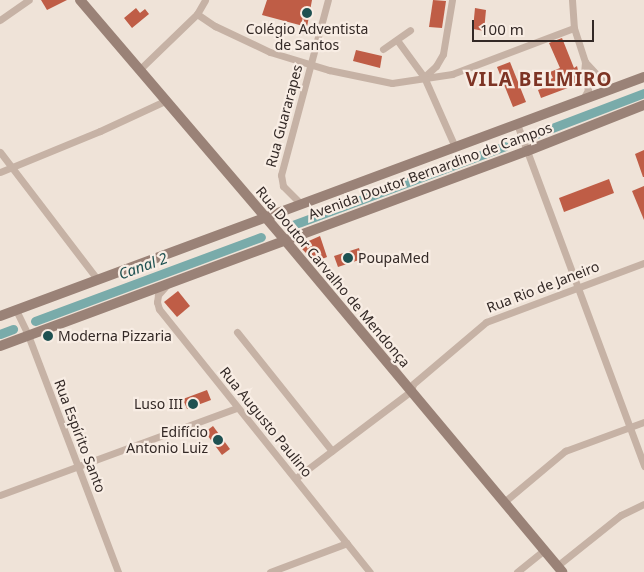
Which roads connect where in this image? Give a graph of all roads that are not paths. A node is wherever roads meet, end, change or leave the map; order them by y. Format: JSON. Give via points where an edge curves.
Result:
{"nodes":[{"id":1,"x":29,"y":0,"type":"edge"},
{"id":2,"x":80,"y":0,"type":"edge"},
{"id":3,"x":205,"y":0,"type":"edge"},
{"id":4,"x":328,"y":0,"type":"edge"},
{"id":5,"x":452,"y":0,"type":"edge"},
{"id":6,"x":572,"y":0,"type":"edge"},
{"id":7,"x":197,"y":14,"type":"junction"},
{"id":8,"x":0,"y":20,"type":"edge"},
{"id":9,"x":574,"y":28,"type":"junction"},
{"id":10,"x":410,"y":30,"type":"dead end"},
{"id":11,"x":397,"y":40,"type":"junction"},
{"id":12,"x":383,"y":49,"type":"dead end"},
{"id":13,"x":585,"y":62,"type":"junction"},
{"id":14,"x":310,"y":64,"type":"junction"},
{"id":15,"x":139,"y":70,"type":"junction"},
{"id":16,"x":424,"y":77,"type":"junction"},
{"id":17,"x":644,"y":77,"type":"edge"},
{"id":18,"x":611,"y":90,"type":"junction"},
{"id":19,"x":165,"y":101,"type":"junction"},
{"id":20,"x":581,"y":101,"type":"junction"},
{"id":21,"x":644,"y":104,"type":"edge"},
{"id":22,"x":517,"y":124,"type":"junction"},
{"id":23,"x":455,"y":147,"type":"junction"},
{"id":24,"x":527,"y":151,"type":"junction"},
{"id":25,"x":0,"y":152,"type":"edge"},
{"id":26,"x":12,"y":168,"type":"junction"},
{"id":27,"x":0,"y":172,"type":"edge"},
{"id":28,"x":300,"y":203,"type":"junction"},
{"id":29,"x":264,"y":217,"type":"junction"},
{"id":30,"x":284,"y":239,"type":"junction"},
{"id":31,"x":644,"y":263,"type":"edge"},
{"id":32,"x":98,"y":280,"type":"junction"},
{"id":33,"x":166,"y":285,"type":"junction"},
{"id":34,"x":578,"y":287,"type":"junction"},
{"id":35,"x":16,"y":310,"type":"junction"},
{"id":36,"x":0,"y":316,"type":"edge"},
{"id":37,"x":237,"y":332,"type":"dead end"},
{"id":38,"x":28,"y":335,"type":"junction"},
{"id":39,"x":0,"y":346,"type":"edge"},
{"id":40,"x":411,"y":391,"type":"junction"},
{"id":41,"x":237,"y":408,"type":"junction"},
{"id":42,"x":644,"y":422,"type":"edge"},
{"id":43,"x":630,"y":428,"type":"junction"},
{"id":44,"x":332,"y":451,"type":"junction"},
{"id":45,"x":79,"y":466,"type":"junction"},
{"id":46,"x":644,"y":466,"type":"edge"},
{"id":47,"x":296,"y":478,"type":"junction"},
{"id":48,"x":0,"y":495,"type":"edge"},
{"id":49,"x":504,"y":502,"type":"junction"},
{"id":50,"x":644,"y":504,"type":"edge"},
{"id":51,"x":347,"y":543,"type":"junction"},
{"id":52,"x":544,"y":550,"type":"junction"},
{"id":53,"x":560,"y":569,"type":"edge"},
{"id":54,"x":118,"y":572,"type":"edge"},
{"id":55,"x":270,"y":572,"type":"edge"},
{"id":56,"x":370,"y":572,"type":"edge"},
{"id":57,"x":517,"y":572,"type":"edge"}],
"edges":[{"from":1,"to":8,"type":"street"},
{"from":2,"to":15,"type":"main road","name":"Rua Doutor Carvalho de Mendonça"},
{"from":3,"to":7,"type":"street"},
{"from":4,"to":14,"type":"street","name":"Rua Guararapes"},
{"from":5,"to":16,"type":"street","via":[[443,54]]},
{"from":6,"to":9,"type":"street"},
{"from":7,"to":14,"type":"street","via":[[270,52]]},
{"from":7,"to":15,"type":"street"},
{"from":9,"to":13,"type":"street"},
{"from":9,"to":16,"type":"street","via":[[452,74]]},
{"from":10,"to":11,"type":"street"},
{"from":11,"to":12,"type":"street"},
{"from":11,"to":16,"type":"street"},
{"from":13,"to":18,"type":"street"},
{"from":13,"to":20,"type":"street","via":[[588,90]]},
{"from":14,"to":16,"type":"street","via":[[380,82]]},
{"from":14,"to":28,"type":"street","name":"Rua Guararapes","via":[[281,175],[283,186]]},
{"from":15,"to":19,"type":"main road","name":"Rua Doutor Carvalho de Mendonça"},
{"from":16,"to":23,"type":"street"},
{"from":17,"to":18,"type":"main road","name":"Avenida Doutor Bernardino de Campos"},
{"from":18,"to":20,"type":"main road","name":"Avenida Doutor Bernardino de Campos"},
{"from":19,"to":26,"type":"street"},
{"from":19,"to":29,"type":"main road","name":"Rua Doutor Carvalho de Mendonça"},
{"from":20,"to":22,"type":"main road","name":"Avenida Doutor Bernardino de Campos"},
{"from":21,"to":24,"type":"main road","name":"Avenida Doutor Bernardino de Campos"},
{"from":22,"to":23,"type":"main road","name":"Avenida Doutor Bernardino de Campos"},
{"from":22,"to":24,"type":"street"},
{"from":23,"to":28,"type":"main road","name":"Avenida Doutor Bernardino de Campos"},
{"from":24,"to":30,"type":"main road","name":"Avenida Doutor Bernardino de Campos"},
{"from":24,"to":34,"type":"street"},
{"from":25,"to":26,"type":"street"},
{"from":26,"to":27,"type":"street"},
{"from":26,"to":32,"type":"street"},
{"from":28,"to":29,"type":"main road","name":"Avenida Doutor Bernardino de Campos"},
{"from":29,"to":30,"type":"main road","name":"Rua Doutor Carvalho de Mendonça"},
{"from":29,"to":32,"type":"main road","name":"Avenida Doutor Bernardino de Campos"},
{"from":30,"to":33,"type":"main road","name":"Avenida Doutor Bernardino de Campos"},
{"from":30,"to":40,"type":"main road","name":"Rua Doutor Carvalho de Mendonça"},
{"from":31,"to":34,"type":"street","name":"Rua Rio de Janeiro"},
{"from":32,"to":35,"type":"main road","name":"Avenida Doutor Bernardino de Campos"},
{"from":33,"to":38,"type":"main road","name":"Avenida Doutor Bernardino de Campos"},
{"from":33,"to":41,"type":"street","name":"Rua Augusto Paulino","via":[[158,295],[159,309]]},
{"from":34,"to":40,"type":"street","name":"Rua Rio de Janeiro","via":[[486,322],[413,384]]},
{"from":34,"to":43,"type":"street"},
{"from":35,"to":36,"type":"main road","name":"Avenida Doutor Bernardino de Campos"},
{"from":35,"to":38,"type":"street","name":"Rua Espírito Santo"},
{"from":37,"to":44,"type":"street"},
{"from":38,"to":39,"type":"main road","name":"Avenida Doutor Bernardino de Campos"},
{"from":38,"to":45,"type":"street","name":"Rua Espírito Santo"},
{"from":40,"to":44,"type":"street","name":"Rua Rio de Janeiro"},
{"from":40,"to":49,"type":"main road","name":"Rua Doutor Carvalho de Mendonça"},
{"from":41,"to":45,"type":"street"},
{"from":41,"to":47,"type":"street","name":"Rua Augusto Paulino"},
{"from":42,"to":43,"type":"street"},
{"from":43,"to":46,"type":"street"},
{"from":43,"to":49,"type":"street","via":[[565,451]]},
{"from":44,"to":47,"type":"street","name":"Rua Rio de Janeiro"},
{"from":45,"to":48,"type":"street"},
{"from":45,"to":54,"type":"street","name":"Rua Espírito Santo"},
{"from":47,"to":51,"type":"street","name":"Rua Augusto Paulino"},
{"from":49,"to":52,"type":"main road","name":"Rua Doutor Carvalho de Mendonça"},
{"from":50,"to":53,"type":"street","via":[[621,515]]},
{"from":51,"to":55,"type":"street"},
{"from":51,"to":56,"type":"street","name":"Rua Augusto Paulino"},
{"from":52,"to":53,"type":"main road","name":"Rua Doutor Carvalho de Mendonça"},
{"from":52,"to":57,"type":"street"}]}
